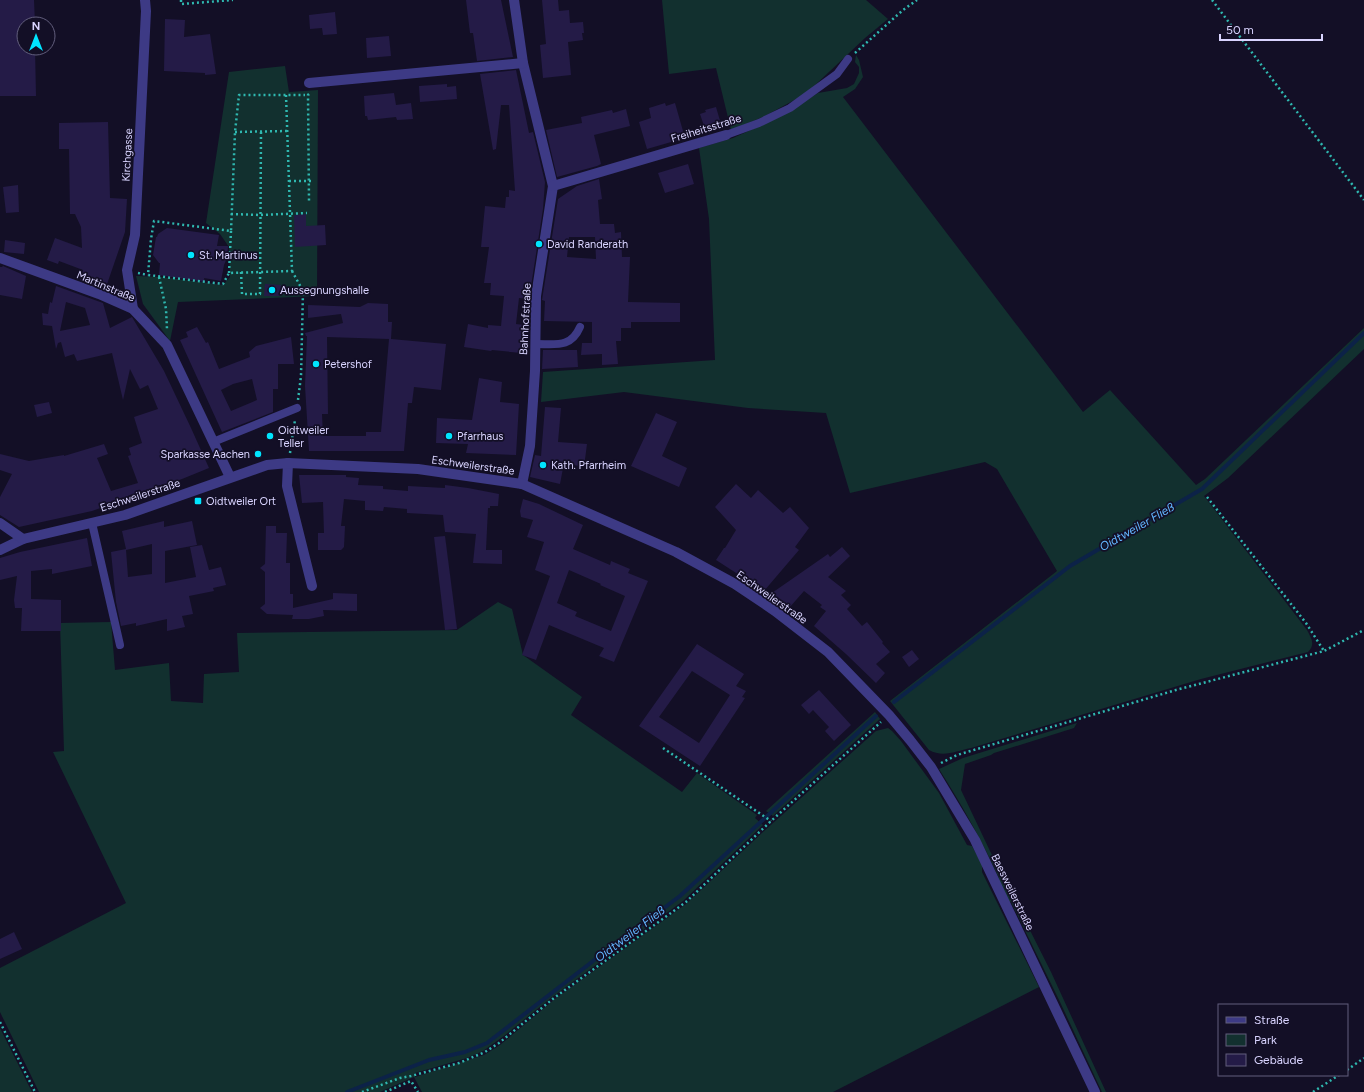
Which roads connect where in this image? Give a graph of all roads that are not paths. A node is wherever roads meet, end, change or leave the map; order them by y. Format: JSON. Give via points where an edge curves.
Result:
{"nodes":[{"id":1,"x":145,"y":0,"type":"edge"},
{"id":2,"x":514,"y":0,"type":"edge"},
{"id":3,"x":848,"y":59,"type":"road end"},
{"id":4,"x":524,"y":63,"type":"junction"},
{"id":5,"x":309,"y":83,"type":"road end"},
{"id":6,"x":726,"y":135,"type":"joint"},
{"id":7,"x":553,"y":186,"type":"junction"},
{"id":8,"x":0,"y":258,"type":"edge"},
{"id":9,"x":133,"y":309,"type":"junction"},
{"id":10,"x":580,"y":327,"type":"dead end"},
{"id":11,"x":536,"y":344,"type":"junction"},
{"id":12,"x":297,"y":408,"type":"road end"},
{"id":13,"x":213,"y":442,"type":"junction"},
{"id":14,"x":288,"y":462,"type":"junction"},
{"id":15,"x":230,"y":477,"type":"junction"},
{"id":16,"x":522,"y":484,"type":"junction"},
{"id":17,"x":0,"y":523,"type":"edge"},
{"id":18,"x":92,"y":523,"type":"junction"},
{"id":19,"x":23,"y":539,"type":"junction"},
{"id":20,"x":0,"y":550,"type":"edge"},
{"id":21,"x":312,"y":586,"type":"dead end"},
{"id":22,"x":120,"y":645,"type":"dead end"},
{"id":23,"x":889,"y":715,"type":"joint"},
{"id":24,"x":1095,"y":1092,"type":"edge"}],
"edges":[{"from":1,"to":9,"type":"street","name":"Kirchgasse","via":[[135,235],[127,270]]},
{"from":2,"to":4,"type":"street","name":"Bahnhofstraße"},
{"from":3,"to":6,"type":"lane","name":"Freiheitsstraße","via":[[837,74],[790,108],[760,123]]},
{"from":4,"to":5,"type":"street"},
{"from":4,"to":7,"type":"street","name":"Bahnhofstraße"},
{"from":6,"to":7,"type":"street","name":"Freiheitsstraße"},
{"from":7,"to":11,"type":"street","name":"Bahnhofstraße","via":[[536,296]]},
{"from":8,"to":9,"type":"street","name":"Martinstraße"},
{"from":9,"to":13,"type":"street","name":"Martinstraße","via":[[167,345]]},
{"from":10,"to":11,"type":"lane","via":[[574,338],[566,343]]},
{"from":11,"to":16,"type":"street","name":"Bahnhofstraße","via":[[530,446]]},
{"from":12,"to":13,"type":"lane"},
{"from":13,"to":15,"type":"street","name":"Martinstraße"},
{"from":14,"to":15,"type":"street","name":"Eschweilerstraße","via":[[267,465]]},
{"from":14,"to":16,"type":"street","name":"Eschweilerstraße","via":[[418,469]]},
{"from":14,"to":21,"type":"street","via":[[287,486]]},
{"from":15,"to":18,"type":"street","name":"Eschweilerstraße","via":[[125,515]]},
{"from":16,"to":23,"type":"street","name":"Eschweilerstraße","via":[[676,552],[735,584],[828,652]]},
{"from":17,"to":19,"type":"street"},
{"from":18,"to":19,"type":"street","name":"Eschweilerstraße"},
{"from":18,"to":22,"type":"lane"},
{"from":19,"to":20,"type":"street","name":"Eschweilerstraße"},
{"from":23,"to":24,"type":"street","name":"Baesweilerstraße","via":[[931,767],[975,840]]}]}
